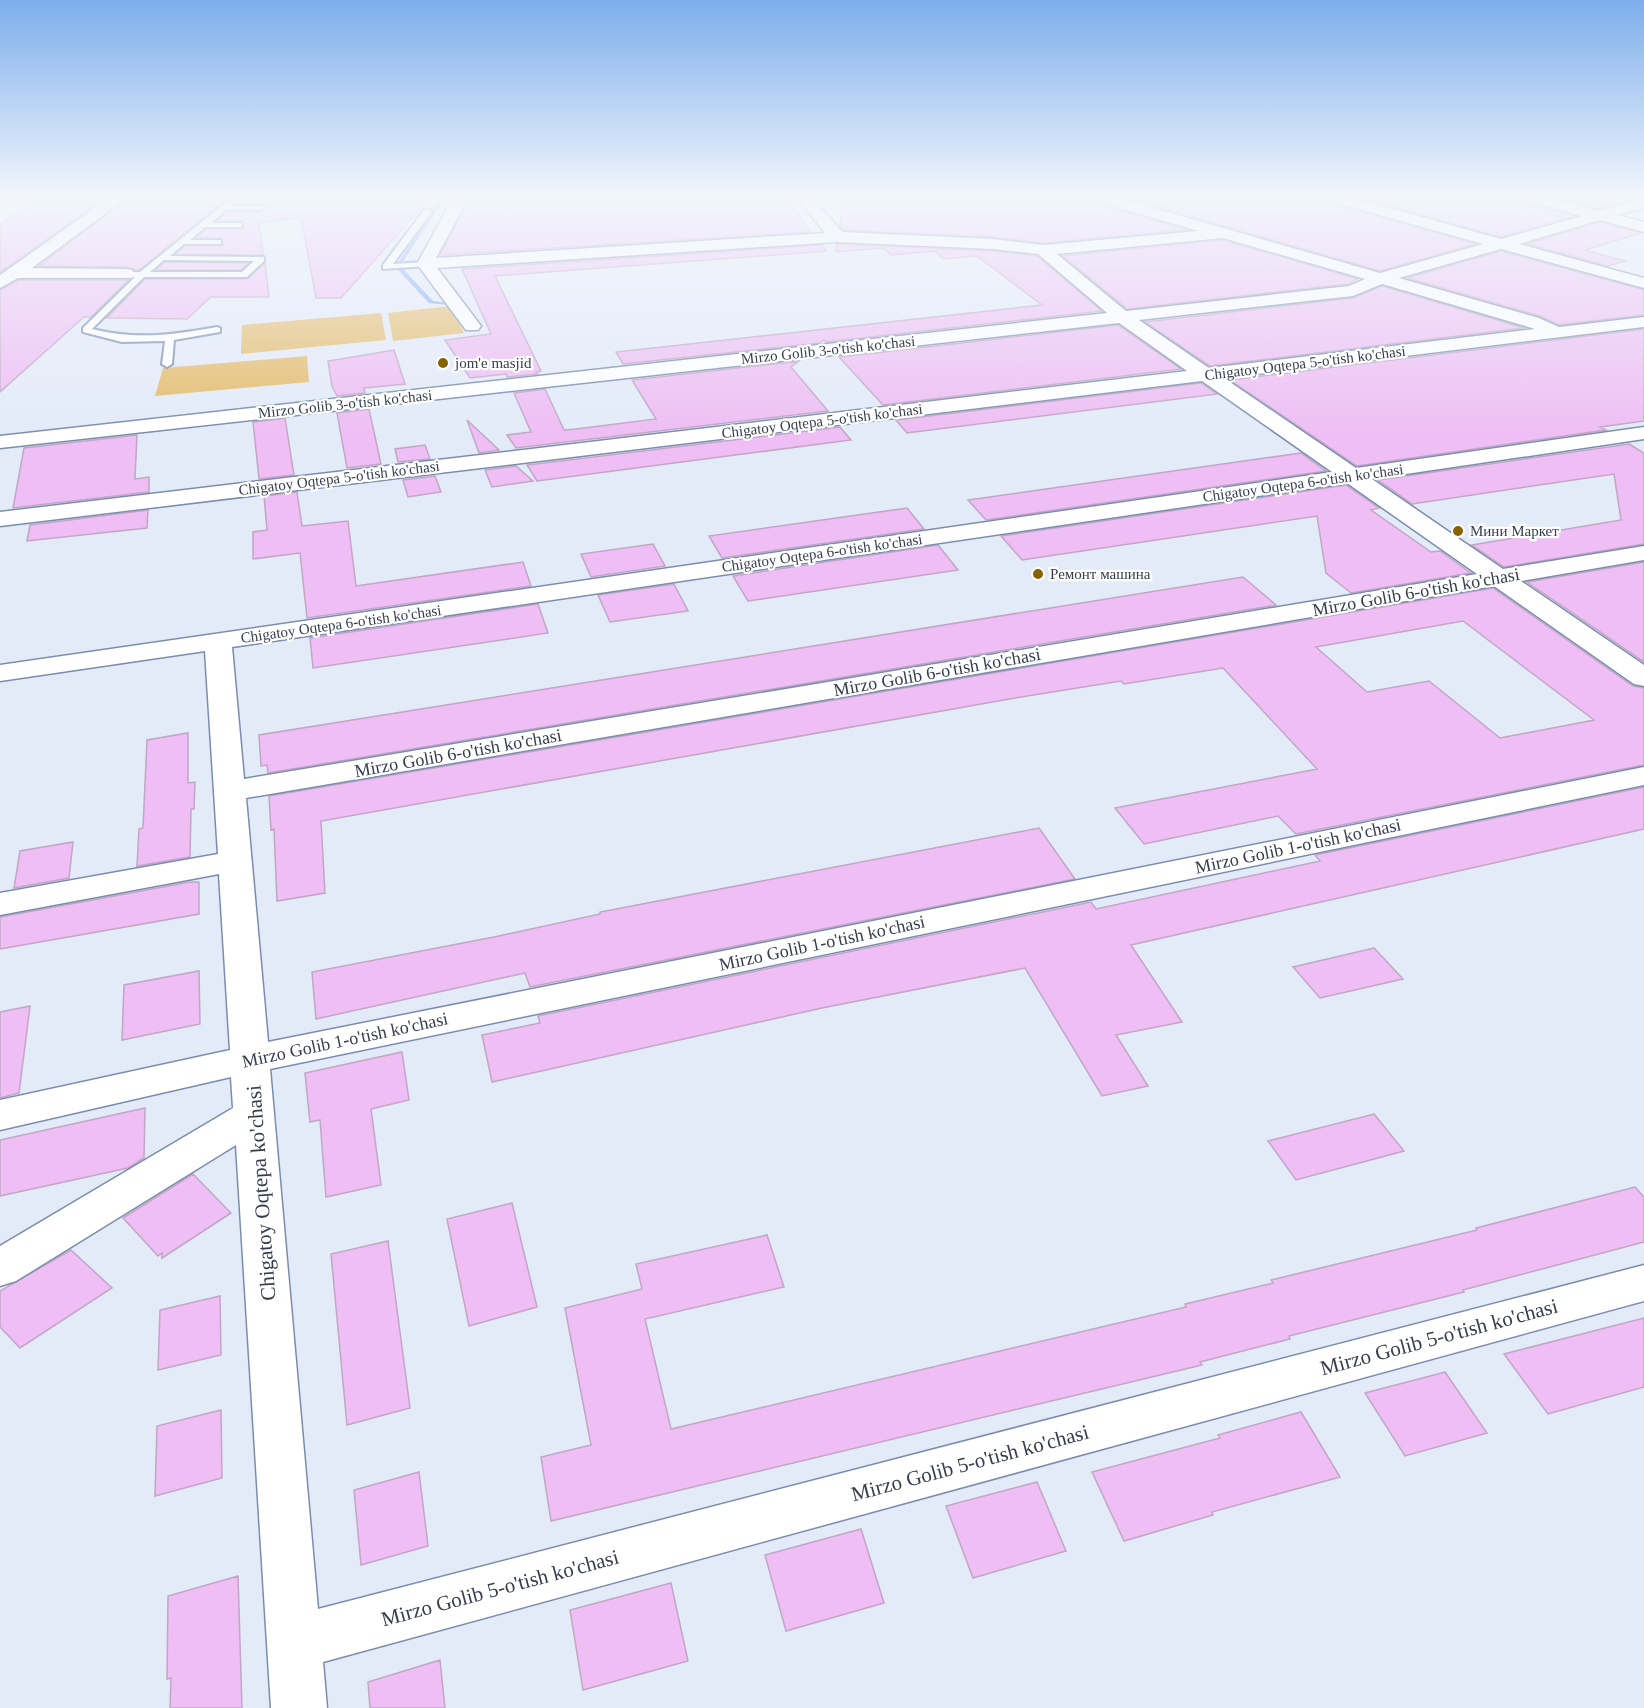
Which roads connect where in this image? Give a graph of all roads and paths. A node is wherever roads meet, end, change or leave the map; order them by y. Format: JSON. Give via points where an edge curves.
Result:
{"nodes":[{"id":1,"x":133,"y":276,"type":"edge"},
{"id":2,"x":435,"y":276,"type":"edge"},
{"id":3,"x":1074,"y":276,"type":"edge"},
{"id":4,"x":1373,"y":276,"type":"edge"},
{"id":5,"x":1389,"y":276,"type":"edge"},
{"id":6,"x":1617,"y":276,"type":"edge"},
{"id":7,"x":1381,"y":278,"type":"junction"},
{"id":8,"x":1644,"y":283,"type":"edge"},
{"id":9,"x":1124,"y":318,"type":"junction"},
{"id":10,"x":1644,"y":322,"type":"edge"},
{"id":11,"x":472,"y":326,"type":"dead end"},
{"id":12,"x":217,"y":330,"type":"dead end"},
{"id":13,"x":1559,"y":333,"type":"junction"},
{"id":14,"x":170,"y":338,"type":"junction"},
{"id":15,"x":167,"y":364,"type":"dead end"},
{"id":16,"x":1206,"y":375,"type":"junction"},
{"id":17,"x":1644,"y":433,"type":"edge"},
{"id":18,"x":0,"y":442,"type":"edge"},
{"id":19,"x":1351,"y":476,"type":"junction"},
{"id":20,"x":0,"y":519,"type":"edge"},
{"id":21,"x":1644,"y":553,"type":"edge"},
{"id":22,"x":1498,"y":578,"type":"junction"},
{"id":23,"x":218,"y":642,"type":"junction"},
{"id":24,"x":0,"y":673,"type":"edge"},
{"id":25,"x":1644,"y":678,"type":"edge"},
{"id":26,"x":1644,"y":776,"type":"edge"},
{"id":27,"x":230,"y":791,"type":"junction"},
{"id":28,"x":236,"y":861,"type":"junction"},
{"id":29,"x":0,"y":904,"type":"edge"},
{"id":30,"x":251,"y":1059,"type":"junction"},
{"id":31,"x":0,"y":1115,"type":"edge"},
{"id":32,"x":255,"y":1115,"type":"junction"},
{"id":33,"x":0,"y":1269,"type":"edge"},
{"id":34,"x":1644,"y":1283,"type":"edge"},
{"id":35,"x":296,"y":1642,"type":"junction"},
{"id":36,"x":299,"y":1708,"type":"edge"}],
"edges":[{"from":1,"to":14,"type":"lane","via":[[87,330],[122,339]]},
{"from":2,"to":11,"type":"street"},
{"from":3,"to":9,"type":"street"},
{"from":4,"to":7,"type":"street"},
{"from":5,"to":7,"type":"street","name":"Mirzo Golib 3-o'tish ko'chasi"},
{"from":6,"to":8,"type":"street"},
{"from":7,"to":9,"type":"street","name":"Mirzo Golib 3-o'tish ko'chasi","via":[[1353,291]]},
{"from":7,"to":13,"type":"street"},
{"from":9,"to":16,"type":"street"},
{"from":9,"to":18,"type":"street","name":"Mirzo Golib 3-o'tish ko'chasi"},
{"from":10,"to":13,"type":"street","name":"Chigatoy Oqtepa 5-o'tish ko'chasi"},
{"from":12,"to":14,"type":"lane"},
{"from":13,"to":16,"type":"street","name":"Chigatoy Oqtepa 5-o'tish ko'chasi"},
{"from":14,"to":15,"type":"lane"},
{"from":16,"to":19,"type":"street"},
{"from":16,"to":20,"type":"street","name":"Chigatoy Oqtepa 5-o'tish ko'chasi"},
{"from":17,"to":19,"type":"street","name":"Chigatoy Oqtepa 6-o'tish ko'chasi"},
{"from":19,"to":22,"type":"street"},
{"from":19,"to":23,"type":"street","name":"Chigatoy Oqtepa 6-o'tish ko'chasi"},
{"from":21,"to":22,"type":"street","name":"Mirzo Golib 6-o'tish ko'chasi"},
{"from":22,"to":25,"type":"street"},
{"from":22,"to":27,"type":"street","name":"Mirzo Golib 6-o'tish ko'chasi"},
{"from":23,"to":24,"type":"street","name":"Chigatoy Oqtepa 6-o'tish ko'chasi"},
{"from":23,"to":27,"type":"street","name":"Chigatoy Oqtepa ko'chasi"},
{"from":26,"to":30,"type":"street","name":"Mirzo Golib 1-o'tish ko'chasi"},
{"from":27,"to":28,"type":"street","name":"Chigatoy Oqtepa ko'chasi"},
{"from":28,"to":29,"type":"street"},
{"from":28,"to":30,"type":"street","name":"Chigatoy Oqtepa ko'chasi"},
{"from":30,"to":31,"type":"street","name":"Mirzo Golib 1-o'tish ko'chasi"},
{"from":30,"to":32,"type":"street","name":"Chigatoy Oqtepa ko'chasi"},
{"from":32,"to":33,"type":"street"},
{"from":32,"to":35,"type":"street","name":"Chigatoy Oqtepa ko'chasi"},
{"from":34,"to":35,"type":"street","name":"Mirzo Golib 5-o'tish ko'chasi"},
{"from":35,"to":36,"type":"street","name":"Chigatoy Oqtepa ko'chasi"}]}
